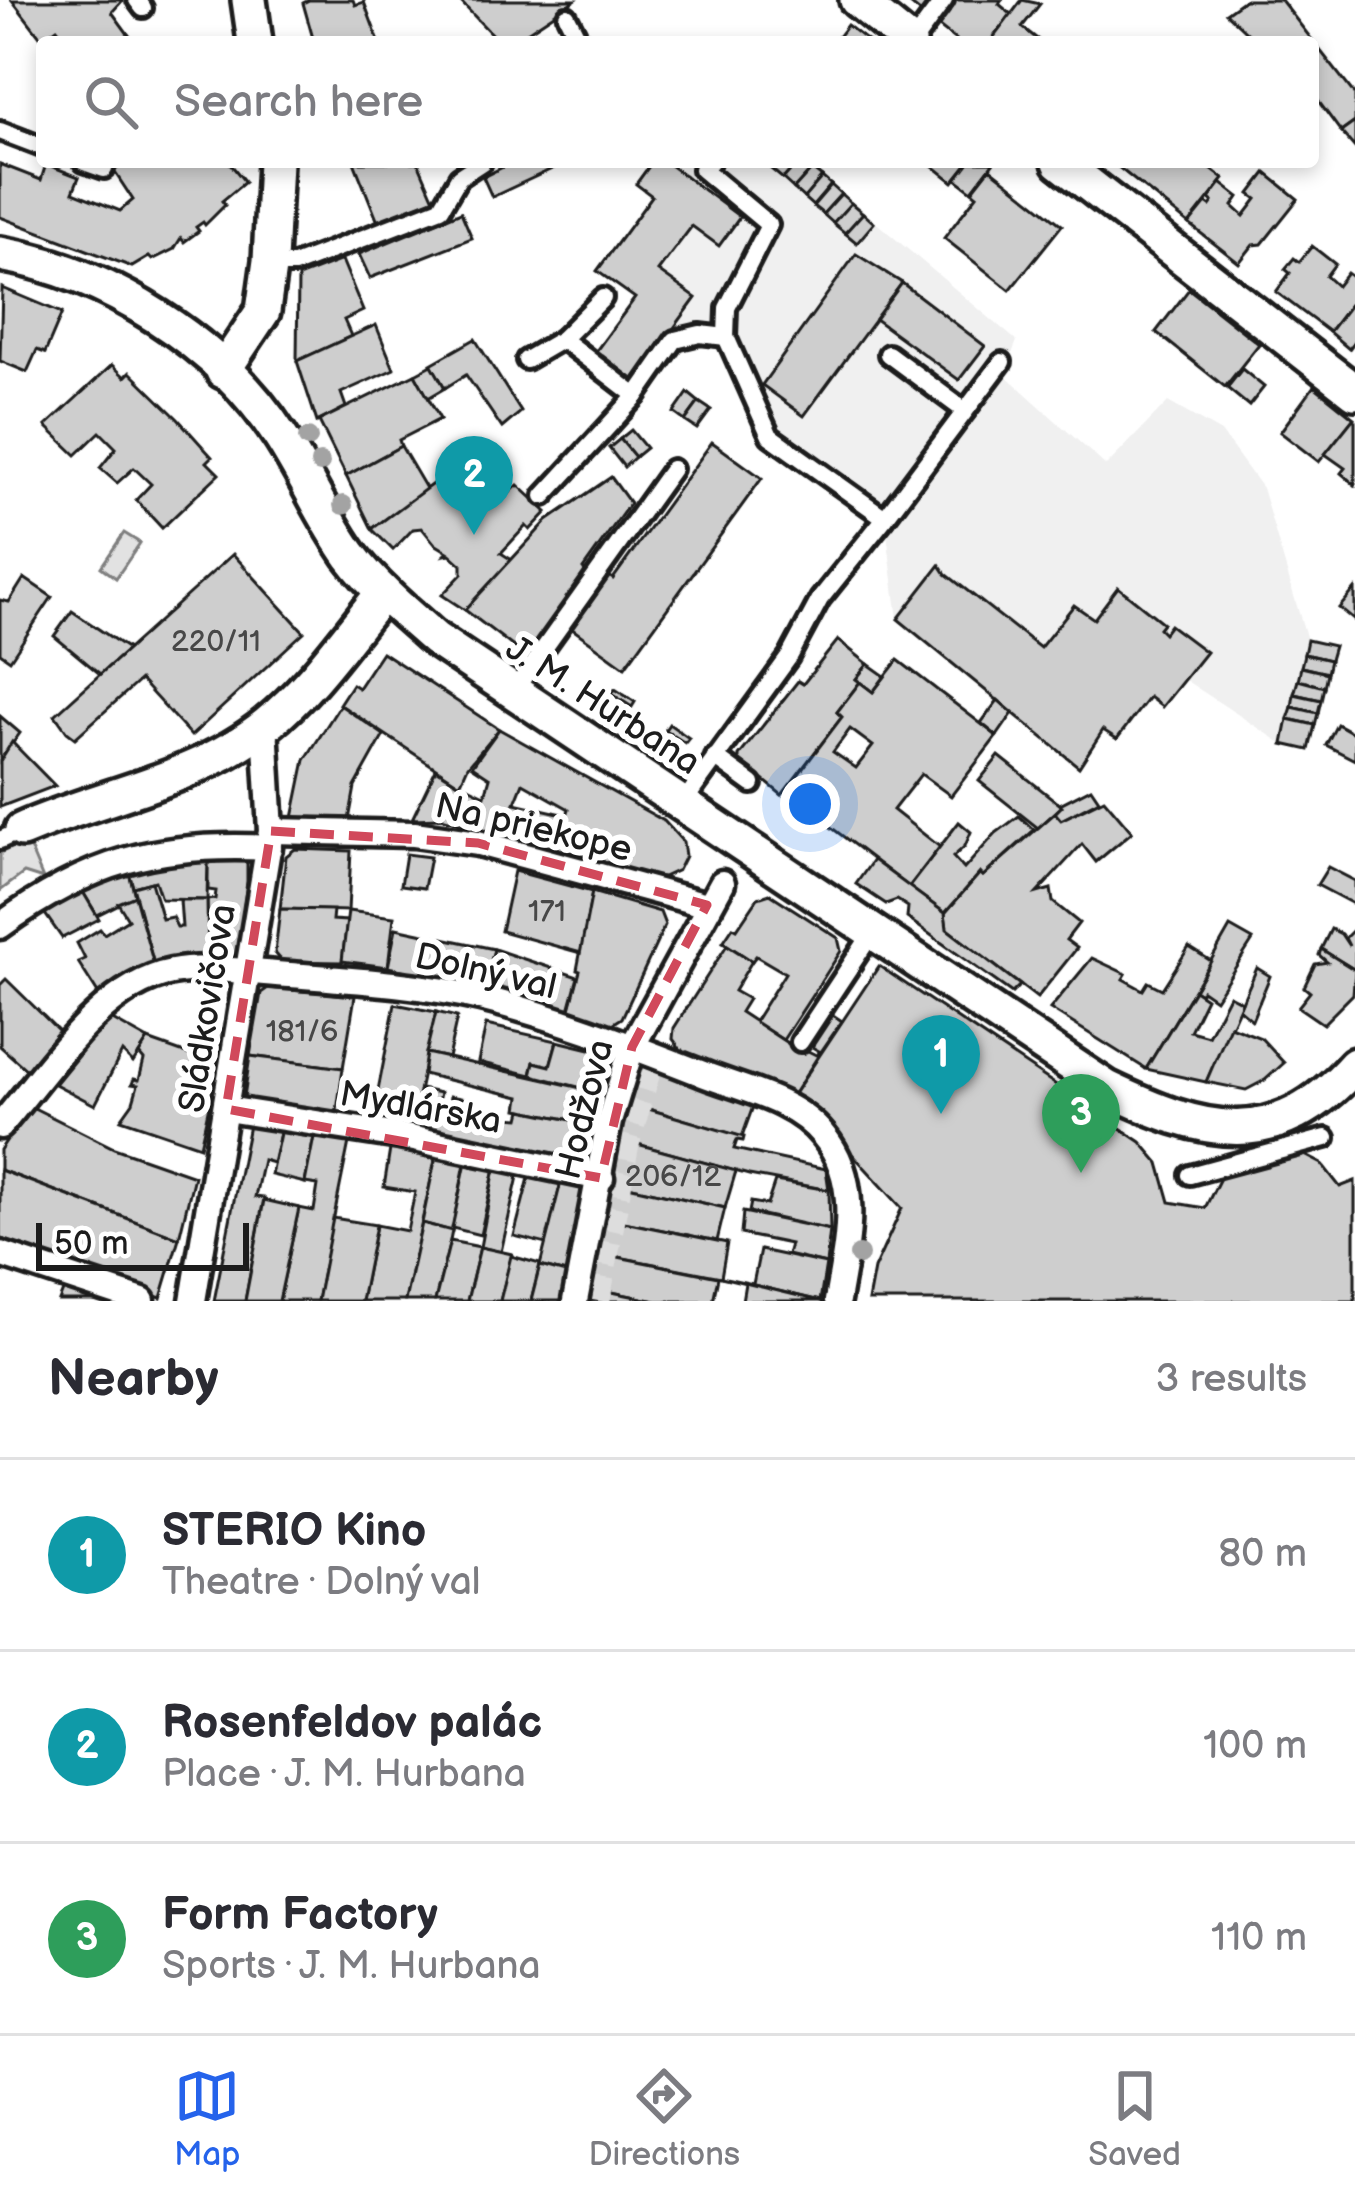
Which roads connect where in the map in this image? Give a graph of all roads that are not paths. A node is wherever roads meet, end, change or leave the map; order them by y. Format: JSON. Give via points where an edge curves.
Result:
{"nodes":[{"id":1,"x":249,"y":0,"type":"edge"},
{"id":2,"x":856,"y":0,"type":"edge"},
{"id":3,"x":944,"y":0,"type":"edge"},
{"id":4,"x":567,"y":16,"type":"dead end"},
{"id":5,"x":254,"y":36,"type":"edge"},
{"id":6,"x":577,"y":36,"type":"edge"},
{"id":7,"x":903,"y":36,"type":"edge"},
{"id":8,"x":916,"y":36,"type":"edge"},
{"id":9,"x":0,"y":131,"type":"edge"},
{"id":10,"x":36,"y":144,"type":"edge"},
{"id":11,"x":101,"y":168,"type":"edge"},
{"id":12,"x":275,"y":168,"type":"edge"},
{"id":13,"x":703,"y":168,"type":"edge"},
{"id":14,"x":1068,"y":168,"type":"edge"},
{"id":15,"x":104,"y":169,"type":"dead end"},
{"id":16,"x":457,"y":170,"type":"edge"},
{"id":17,"x":0,"y":254,"type":"edge"},
{"id":18,"x":269,"y":266,"type":"junction"},
{"id":19,"x":603,"y":298,"type":"dead end"},
{"id":20,"x":726,"y":338,"type":"junction"},
{"id":21,"x":562,"y":339,"type":"junction"},
{"id":22,"x":888,"y":354,"type":"dead end"},
{"id":23,"x":526,"y":359,"type":"dead end"},
{"id":24,"x":1002,"y":362,"type":"dead end"},
{"id":25,"x":223,"y":371,"type":"junction"},
{"id":26,"x":1355,"y":392,"type":"edge"},
{"id":27,"x":636,"y":397,"type":"junction"},
{"id":28,"x":965,"y":411,"type":"junction"},
{"id":29,"x":672,"y":469,"type":"dead end"},
{"id":30,"x":544,"y":496,"type":"dead end"},
{"id":31,"x":885,"y":518,"type":"junction"},
{"id":32,"x":383,"y":593,"type":"junction"},
{"id":33,"x":513,"y":692,"type":"junction"},
{"id":34,"x":265,"y":726,"type":"junction"},
{"id":35,"x":715,"y":757,"type":"junction"},
{"id":36,"x":752,"y":784,"type":"dead end"},
{"id":37,"x":683,"y":803,"type":"junction"},
{"id":38,"x":11,"y":835,"type":"edge"},
{"id":39,"x":270,"y":839,"type":"junction"},
{"id":40,"x":722,"y":883,"type":"dead end"},
{"id":41,"x":707,"y":905,"type":"junction"},
{"id":42,"x":0,"y":926,"type":"edge"},
{"id":43,"x":874,"y":929,"type":"junction"},
{"id":44,"x":249,"y":972,"type":"junction"},
{"id":45,"x":800,"y":1042,"type":"dead end"},
{"id":46,"x":645,"y":1056,"type":"junction"},
{"id":47,"x":1355,"y":1065,"type":"edge"},
{"id":48,"x":226,"y":1109,"type":"junction"},
{"id":49,"x":0,"y":1126,"type":"edge"},
{"id":50,"x":1326,"y":1138,"type":"dead end"},
{"id":51,"x":1190,"y":1175,"type":"dead end"},
{"id":52,"x":601,"y":1178,"type":"junction"},
{"id":53,"x":0,"y":1254,"type":"edge"},
{"id":54,"x":142,"y":1301,"type":"edge"},
{"id":55,"x":193,"y":1301,"type":"edge"},
{"id":56,"x":575,"y":1301,"type":"edge"},
{"id":57,"x":837,"y":1301,"type":"edge"}],
"edges":[{"from":1,"to":5,"type":"street"},
{"from":2,"to":7,"type":"street"},
{"from":3,"to":8,"type":"lane"},
{"from":4,"to":6,"type":"lane"},
{"from":9,"to":10,"type":"lane"},
{"from":11,"to":15,"type":"lane"},
{"from":12,"to":18,"type":"street"},
{"from":13,"to":20,"type":"lane","via":[[769,225],[727,308]]},
{"from":14,"to":26,"type":"street"},
{"from":16,"to":18,"type":"lane","via":[[441,208],[294,265]]},
{"from":17,"to":25,"type":"street","name":"J. M. Hurbana","via":[[97,284]]},
{"from":18,"to":25,"type":"street","via":[[263,311]]},
{"from":19,"to":21,"type":"lane"},
{"from":20,"to":27,"type":"lane","via":[[675,340]]},
{"from":20,"to":31,"type":"lane","via":[[770,436]]},
{"from":21,"to":23,"type":"lane"},
{"from":21,"to":27,"type":"lane"},
{"from":22,"to":28,"type":"lane"},
{"from":24,"to":28,"type":"lane"},
{"from":25,"to":32,"type":"street","name":"J. M. Hurbana","via":[[279,434]]},
{"from":27,"to":30,"type":"lane"},
{"from":28,"to":31,"type":"lane"},
{"from":29,"to":33,"type":"lane"},
{"from":31,"to":35,"type":"lane","via":[[820,599]]},
{"from":32,"to":33,"type":"street","name":"J. M. Hurbana"},
{"from":32,"to":34,"type":"street"},
{"from":33,"to":37,"type":"street","name":"J. M. Hurbana"},
{"from":34,"to":38,"type":"street","via":[[178,774]]},
{"from":34,"to":39,"type":"street","name":"Sládkovičova"},
{"from":35,"to":36,"type":"lane"},
{"from":35,"to":37,"type":"lane"},
{"from":37,"to":43,"type":"street","name":"J. M. Hurbana"},
{"from":39,"to":41,"type":"street","name":"Na priekope","via":[[414,834],[478,843]]},
{"from":39,"to":42,"type":"street","name":"Na priekope","via":[[120,867],[42,896]]},
{"from":39,"to":44,"type":"street","name":"Sládkovičova"},
{"from":40,"to":41,"type":"street","name":"Hodžova"},
{"from":41,"to":46,"type":"street","name":"Hodžova"},
{"from":43,"to":45,"type":"lane"},
{"from":43,"to":47,"type":"street","name":"J. M. Hurbana","via":[[1107,1088],[1167,1117],[1249,1128],[1328,1092]]},
{"from":44,"to":46,"type":"street","name":"Dolný val","via":[[479,998]]},
{"from":44,"to":48,"type":"street","name":"Sládkovičova"},
{"from":44,"to":49,"type":"street","name":"Dolný val","via":[[171,972],[108,1000]]},
{"from":46,"to":52,"type":"street","name":"Hodžova","via":[[609,1122]]},
{"from":46,"to":57,"type":"street","name":"Dolný val","via":[[793,1109],[825,1137],[850,1207]]},
{"from":48,"to":52,"type":"street","name":"Mydlárska"},
{"from":48,"to":55,"type":"street","name":"Sládkovičova"},
{"from":50,"to":51,"type":"lane"},
{"from":52,"to":56,"type":"street","name":"Hodžova"},
{"from":53,"to":54,"type":"street"}]}
